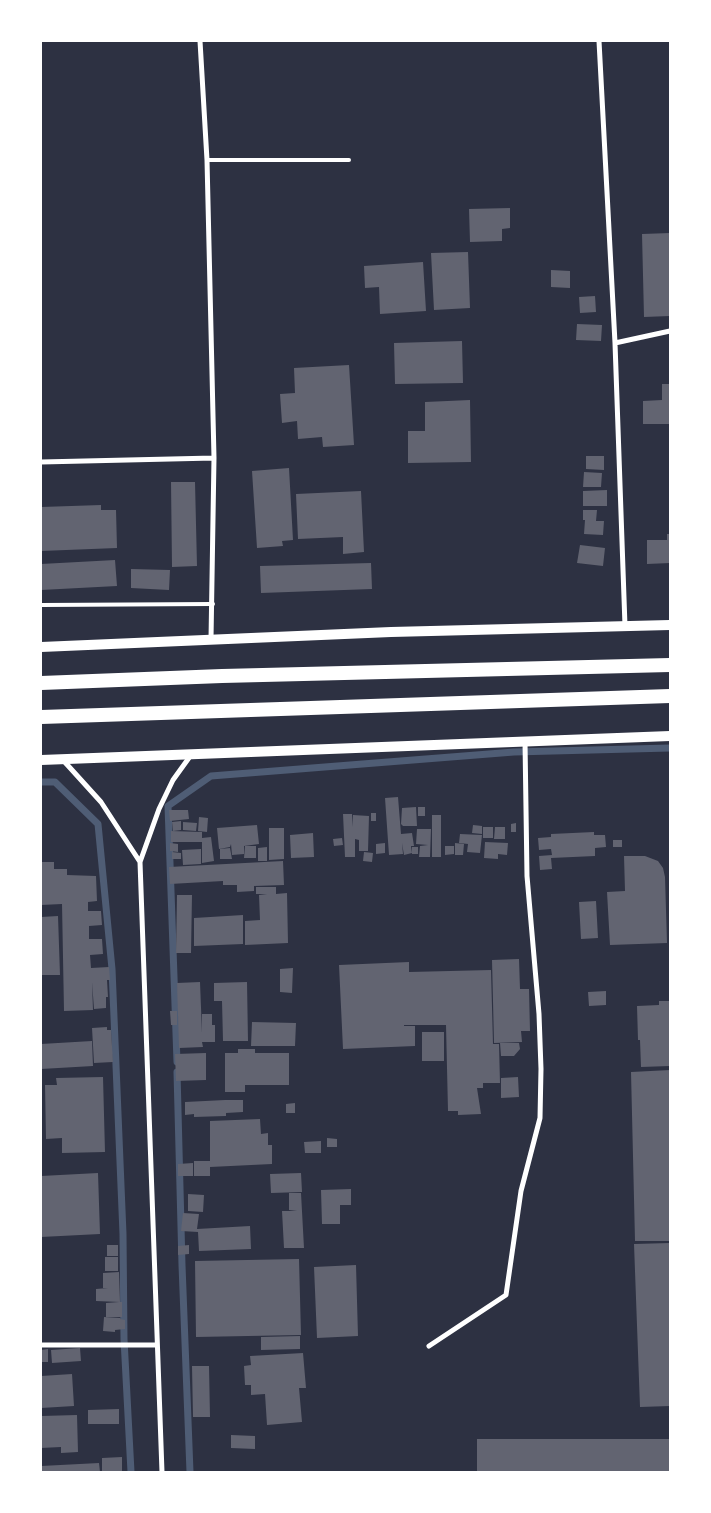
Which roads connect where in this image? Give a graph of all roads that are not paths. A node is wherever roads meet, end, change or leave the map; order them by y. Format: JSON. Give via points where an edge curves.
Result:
{"nodes":[{"id":1,"x":200,"y":41,"type":"edge"},
{"id":2,"x":599,"y":41,"type":"edge"},
{"id":3,"x":207,"y":160,"type":"junction"},
{"id":4,"x":349,"y":160,"type":"dead end"},
{"id":5,"x":670,"y":331,"type":"edge"},
{"id":6,"x":615,"y":343,"type":"junction"},
{"id":7,"x":214,"y":458,"type":"junction"},
{"id":8,"x":41,"y":462,"type":"edge"},
{"id":9,"x":213,"y":604,"type":"junction"},
{"id":10,"x":41,"y":605,"type":"edge"},
{"id":11,"x":670,"y":625,"type":"edge"},
{"id":12,"x":625,"y":626,"type":"junction"},
{"id":13,"x":211,"y":639,"type":"junction"},
{"id":14,"x":41,"y":647,"type":"edge"},
{"id":15,"x":670,"y":665,"type":"edge"},
{"id":16,"x":41,"y":684,"type":"edge"},
{"id":17,"x":670,"y":696,"type":"edge"},
{"id":18,"x":41,"y":717,"type":"edge"},
{"id":19,"x":670,"y":736,"type":"edge"},
{"id":20,"x":525,"y":741,"type":"junction"},
{"id":21,"x":193,"y":753,"type":"junction"},
{"id":22,"x":62,"y":759,"type":"junction"},
{"id":23,"x":41,"y":760,"type":"edge"},
{"id":24,"x":140,"y":862,"type":"junction"},
{"id":25,"x":41,"y":1345,"type":"edge"},
{"id":26,"x":156,"y":1345,"type":"junction"},
{"id":27,"x":429,"y":1346,"type":"dead end"},
{"id":28,"x":162,"y":1472,"type":"edge"}],
"edges":[{"from":1,"to":3,"type":"street"},
{"from":2,"to":6,"type":"street"},
{"from":3,"to":4,"type":"lane"},
{"from":3,"to":7,"type":"street"},
{"from":5,"to":6,"type":"street"},
{"from":6,"to":12,"type":"street"},
{"from":7,"to":8,"type":"street"},
{"from":7,"to":9,"type":"street"},
{"from":9,"to":10,"type":"lane"},
{"from":9,"to":13,"type":"street"},
{"from":11,"to":12,"type":"main road"},
{"from":12,"to":13,"type":"main road"},
{"from":13,"to":14,"type":"main road"},
{"from":15,"to":16,"type":"highway","via":[[222,676]]},
{"from":17,"to":18,"type":"highway"},
{"from":19,"to":20,"type":"main road"},
{"from":20,"to":21,"type":"main road"},
{"from":20,"to":27,"type":"street","via":[[527,876],[539,1014],[540,1118],[521,1191],[506,1295]]},
{"from":21,"to":22,"type":"main road"},
{"from":21,"to":24,"type":"street","via":[[173,780],[159,808]]},
{"from":22,"to":23,"type":"main road"},
{"from":22,"to":24,"type":"street","via":[[101,802]]},
{"from":24,"to":26,"type":"street"},
{"from":25,"to":26,"type":"street"},
{"from":26,"to":28,"type":"street"}]}
